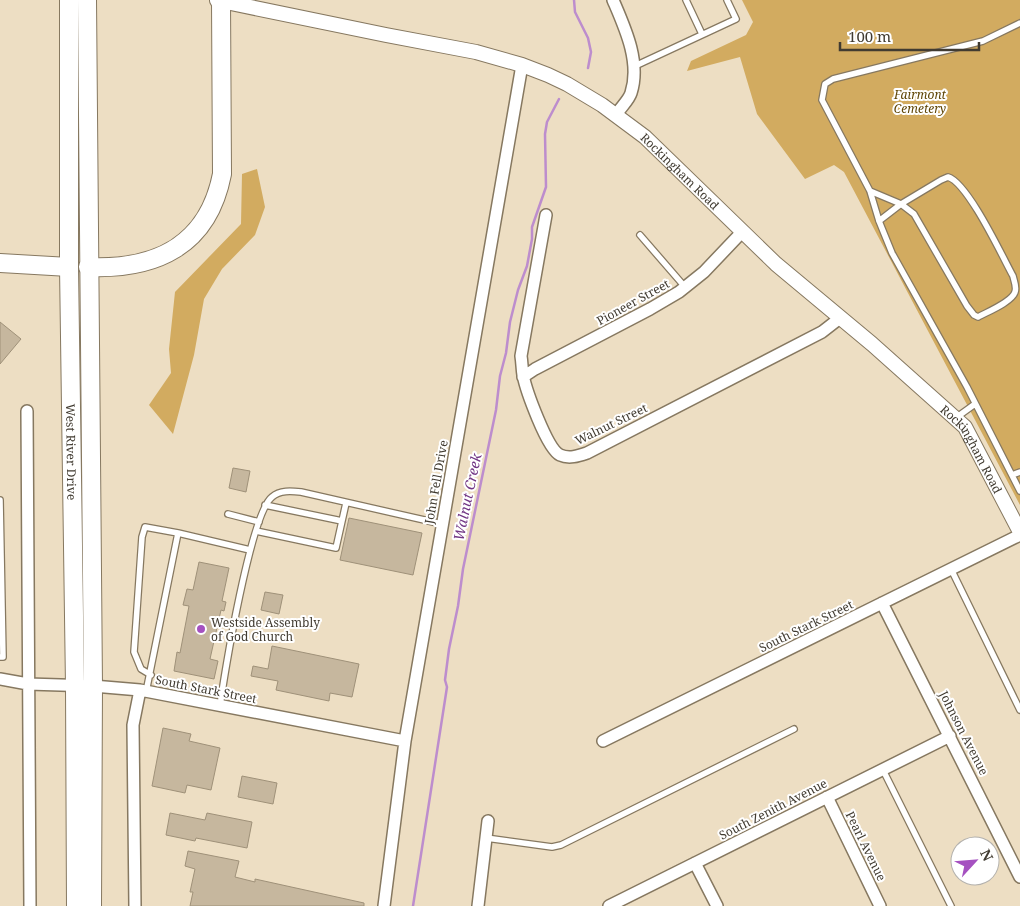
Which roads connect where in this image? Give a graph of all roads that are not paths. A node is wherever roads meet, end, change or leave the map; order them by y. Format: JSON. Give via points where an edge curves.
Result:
{"nodes":[{"id":1,"x":69,"y":0,"type":"edge"},
{"id":2,"x":87,"y":0,"type":"edge"},
{"id":3,"x":220,"y":0,"type":"edge"},
{"id":4,"x":613,"y":0,"type":"edge"},
{"id":5,"x":686,"y":0,"type":"edge"},
{"id":6,"x":727,"y":0,"type":"edge"},
{"id":7,"x":1020,"y":23,"type":"edge"},
{"id":8,"x":702,"y":34,"type":"junction"},
{"id":9,"x":522,"y":64,"type":"junction"},
{"id":10,"x":635,"y":66,"type":"junction"},
{"id":11,"x":616,"y":114,"type":"junction"},
{"id":12,"x":870,"y":190,"type":"junction"},
{"id":13,"x":901,"y":204,"type":"junction"},
{"id":14,"x":546,"y":215,"type":"dead end"},
{"id":15,"x":879,"y":221,"type":"junction"},
{"id":16,"x":742,"y":232,"type":"junction"},
{"id":17,"x":640,"y":235,"type":"dead end"},
{"id":18,"x":0,"y":263,"type":"edge"},
{"id":19,"x":69,"y":267,"type":"junction"},
{"id":20,"x":88,"y":267,"type":"junction"},
{"id":21,"x":686,"y":287,"type":"junction"},
{"id":22,"x":840,"y":318,"type":"junction"},
{"id":23,"x":523,"y":377,"type":"junction"},
{"id":24,"x":975,"y":404,"type":"junction"},
{"id":25,"x":26,"y":411,"type":"dead end"},
{"id":26,"x":955,"y":418,"type":"junction"},
{"id":27,"x":1020,"y":472,"type":"edge"},
{"id":28,"x":1012,"y":476,"type":"junction"},
{"id":29,"x":1020,"y":491,"type":"edge"},
{"id":30,"x":0,"y":500,"type":"edge"},
{"id":31,"x":346,"y":502,"type":"junction"},
{"id":32,"x":265,"y":505,"type":"junction"},
{"id":33,"x":228,"y":514,"type":"dead end"},
{"id":34,"x":342,"y":521,"type":"junction"},
{"id":35,"x":258,"y":522,"type":"junction"},
{"id":36,"x":442,"y":524,"type":"junction"},
{"id":37,"x":256,"y":531,"type":"junction"},
{"id":38,"x":178,"y":533,"type":"junction"},
{"id":39,"x":1020,"y":534,"type":"edge"},
{"id":40,"x":250,"y":550,"type":"junction"},
{"id":41,"x":951,"y":569,"type":"junction"},
{"id":42,"x":882,"y":603,"type":"junction"},
{"id":43,"x":0,"y":657,"type":"edge"},
{"id":44,"x":151,"y":675,"type":"junction"},
{"id":45,"x":0,"y":679,"type":"edge"},
{"id":46,"x":28,"y":684,"type":"junction"},
{"id":47,"x":75,"y":686,"type":"junction"},
{"id":48,"x":93,"y":686,"type":"junction"},
{"id":49,"x":143,"y":691,"type":"junction"},
{"id":50,"x":220,"y":707,"type":"junction"},
{"id":51,"x":1020,"y":710,"type":"edge"},
{"id":52,"x":794,"y":729,"type":"dead end"},
{"id":53,"x":950,"y":736,"type":"junction"},
{"id":54,"x":405,"y":741,"type":"junction"},
{"id":55,"x":603,"y":741,"type":"dead end"},
{"id":56,"x":883,"y":770,"type":"junction"},
{"id":57,"x":827,"y":797,"type":"junction"},
{"id":58,"x":488,"y":821,"type":"dead end"},
{"id":59,"x":486,"y":838,"type":"junction"},
{"id":60,"x":695,"y":863,"type":"junction"},
{"id":61,"x":1020,"y":877,"type":"edge"},
{"id":62,"x":30,"y":906,"type":"edge"},
{"id":63,"x":76,"y":906,"type":"edge"},
{"id":64,"x":92,"y":906,"type":"edge"},
{"id":65,"x":135,"y":906,"type":"edge"},
{"id":66,"x":384,"y":906,"type":"edge"},
{"id":67,"x":478,"y":906,"type":"edge"},
{"id":68,"x":609,"y":906,"type":"edge"},
{"id":69,"x":717,"y":906,"type":"edge"},
{"id":70,"x":880,"y":906,"type":"edge"},
{"id":71,"x":951,"y":906,"type":"edge"}],
"edges":[{"from":1,"to":19,"type":"main road","name":"West River Drive"},
{"from":2,"to":20,"type":"main road","name":"West River Drive"},
{"from":3,"to":9,"type":"street","name":"Rockingham Road"},
{"from":3,"to":20,"type":"main road","via":[[222,174],[210,212],[198,230],[165,254],[129,267]]},
{"from":4,"to":10,"type":"street"},
{"from":5,"to":8,"type":"lane"},
{"from":6,"to":8,"type":"lane","via":[[736,19]]},
{"from":7,"to":12,"type":"lane","via":[[982,41],[840,77],[825,84],[822,100]]},
{"from":8,"to":10,"type":"lane"},
{"from":9,"to":11,"type":"street","name":"Rockingham Road","via":[[567,84]]},
{"from":9,"to":36,"type":"street","name":"John Fell Drive"},
{"from":10,"to":11,"type":"street","via":[[631,94]]},
{"from":11,"to":16,"type":"street","name":"Rockingham Road","via":[[645,136]]},
{"from":12,"to":13,"type":"lane"},
{"from":12,"to":15,"type":"lane"},
{"from":13,"to":13,"type":"lane","via":[[914,214],[974,315],[978,317],[1011,298],[1016,286],[1013,276],[957,181],[948,177]]},
{"from":13,"to":15,"type":"lane"},
{"from":14,"to":23,"type":"street","name":"Walnut Street","via":[[521,356]]},
{"from":15,"to":24,"type":"lane","via":[[892,254]]},
{"from":16,"to":21,"type":"street","name":"Pioneer Street"},
{"from":16,"to":22,"type":"street","name":"Rockingham Road"},
{"from":17,"to":21,"type":"lane"},
{"from":18,"to":19,"type":"main road"},
{"from":19,"to":47,"type":"main road","name":"West River Drive"},
{"from":20,"to":48,"type":"main road","name":"West River Drive"},
{"from":21,"to":23,"type":"street","name":"Pioneer Street","via":[[534,368]]},
{"from":22,"to":23,"type":"street","name":"Walnut Street","via":[[822,332],[587,453],[572,457],[560,455],[552,449]]},
{"from":22,"to":26,"type":"street","name":"Rockingham Road"},
{"from":24,"to":26,"type":"lane"},
{"from":24,"to":28,"type":"lane"},
{"from":25,"to":46,"type":"street"},
{"from":26,"to":39,"type":"street","name":"Rockingham Road","via":[[965,427]]},
{"from":27,"to":28,"type":"lane"},
{"from":28,"to":29,"type":"lane"},
{"from":30,"to":43,"type":"lane","via":[[3,657]]},
{"from":31,"to":32,"type":"lane","via":[[289,491],[278,493]]},
{"from":31,"to":34,"type":"lane"},
{"from":31,"to":36,"type":"lane"},
{"from":32,"to":34,"type":"lane"},
{"from":32,"to":35,"type":"lane"},
{"from":33,"to":35,"type":"lane"},
{"from":34,"to":37,"type":"lane","via":[[336,548]]},
{"from":35,"to":37,"type":"lane"},
{"from":36,"to":54,"type":"street","name":"John Fell Drive"},
{"from":37,"to":40,"type":"lane"},
{"from":38,"to":40,"type":"lane"},
{"from":38,"to":44,"type":"lane"},
{"from":38,"to":44,"type":"lane","via":[[145,527],[142,536],[134,652],[141,669]]},
{"from":39,"to":41,"type":"street","name":"South Stark Street"},
{"from":40,"to":50,"type":"lane"},
{"from":41,"to":42,"type":"street","name":"South Stark Street"},
{"from":41,"to":51,"type":"lane"},
{"from":42,"to":53,"type":"street","name":"Johnson Avenue"},
{"from":42,"to":55,"type":"street","name":"South Stark Street"},
{"from":44,"to":49,"type":"lane"},
{"from":45,"to":46,"type":"street","name":"South Stark Street"},
{"from":46,"to":47,"type":"street","name":"South Stark Street"},
{"from":46,"to":62,"type":"street"},
{"from":47,"to":48,"type":"street","name":"South Stark Street"},
{"from":47,"to":63,"type":"main road","name":"West River Drive"},
{"from":48,"to":49,"type":"street","name":"South Stark Street"},
{"from":48,"to":64,"type":"main road","name":"West River Drive"},
{"from":49,"to":50,"type":"street","name":"South Stark Street"},
{"from":49,"to":65,"type":"street","via":[[133,725]]},
{"from":50,"to":54,"type":"street","name":"South Stark Street"},
{"from":52,"to":59,"type":"lane","via":[[561,845],[552,847]]},
{"from":53,"to":56,"type":"street","name":"South Zenith Avenue"},
{"from":53,"to":61,"type":"street","name":"Johnson Avenue"},
{"from":54,"to":66,"type":"street","name":"John Fell Drive"},
{"from":56,"to":57,"type":"street","name":"South Zenith Avenue"},
{"from":56,"to":71,"type":"lane"},
{"from":57,"to":60,"type":"street","name":"South Zenith Avenue"},
{"from":57,"to":70,"type":"street","name":"Pearl Avenue"},
{"from":58,"to":59,"type":"street"},
{"from":59,"to":67,"type":"street"},
{"from":60,"to":68,"type":"street","name":"South Zenith Avenue"},
{"from":60,"to":69,"type":"street"}]}
